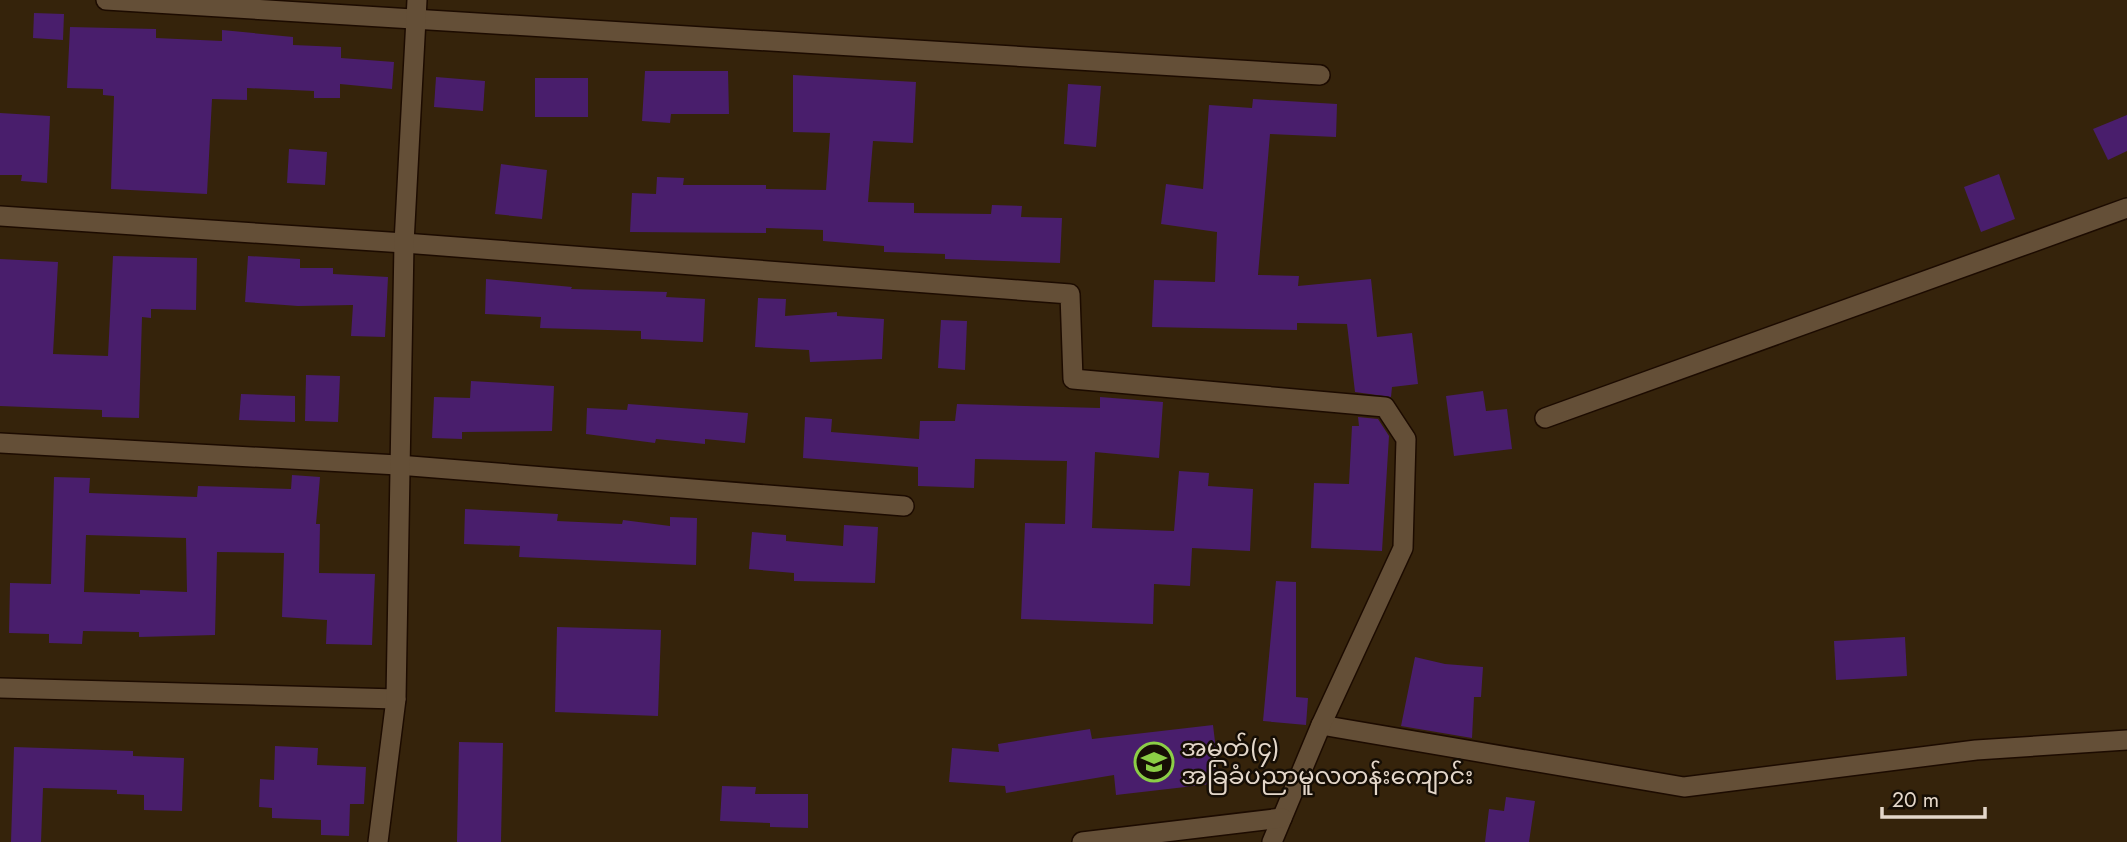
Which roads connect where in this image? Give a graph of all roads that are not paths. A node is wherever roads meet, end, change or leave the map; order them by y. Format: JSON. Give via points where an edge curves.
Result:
{"nodes":[{"id":1,"x":106,"y":0,"type":"edge"},
{"id":2,"x":416,"y":8,"type":"edge"},
{"id":3,"x":1320,"y":75,"type":"dead end"},
{"id":4,"x":2127,"y":208,"type":"edge"},
{"id":5,"x":0,"y":216,"type":"edge"},
{"id":6,"x":404,"y":243,"type":"junction"},
{"id":7,"x":1545,"y":418,"type":"dead end"},
{"id":8,"x":0,"y":443,"type":"edge"},
{"id":9,"x":398,"y":465,"type":"junction"},
{"id":10,"x":904,"y":506,"type":"dead end"},
{"id":11,"x":0,"y":688,"type":"edge"},
{"id":12,"x":396,"y":699,"type":"junction"},
{"id":13,"x":1321,"y":725,"type":"junction"},
{"id":14,"x":2127,"y":740,"type":"edge"},
{"id":15,"x":1282,"y":818,"type":"junction"},
{"id":16,"x":378,"y":842,"type":"edge"},
{"id":17,"x":1082,"y":842,"type":"edge"},
{"id":18,"x":1272,"y":842,"type":"edge"}],
"edges":[{"from":1,"to":2,"type":"street"},
{"from":2,"to":3,"type":"street"},
{"from":2,"to":6,"type":"street"},
{"from":4,"to":7,"type":"street"},
{"from":5,"to":6,"type":"street"},
{"from":6,"to":9,"type":"street"},
{"from":6,"to":13,"type":"street","via":[[1070,295],[1073,379],[1385,407],[1406,439],[1403,548]]},
{"from":8,"to":9,"type":"street"},
{"from":9,"to":10,"type":"street"},
{"from":9,"to":12,"type":"street"},
{"from":11,"to":12,"type":"street"},
{"from":12,"to":16,"type":"street"},
{"from":13,"to":14,"type":"street","via":[[1684,787],[1976,750]]},
{"from":13,"to":15,"type":"street"},
{"from":15,"to":17,"type":"street"},
{"from":15,"to":18,"type":"street"}]}
